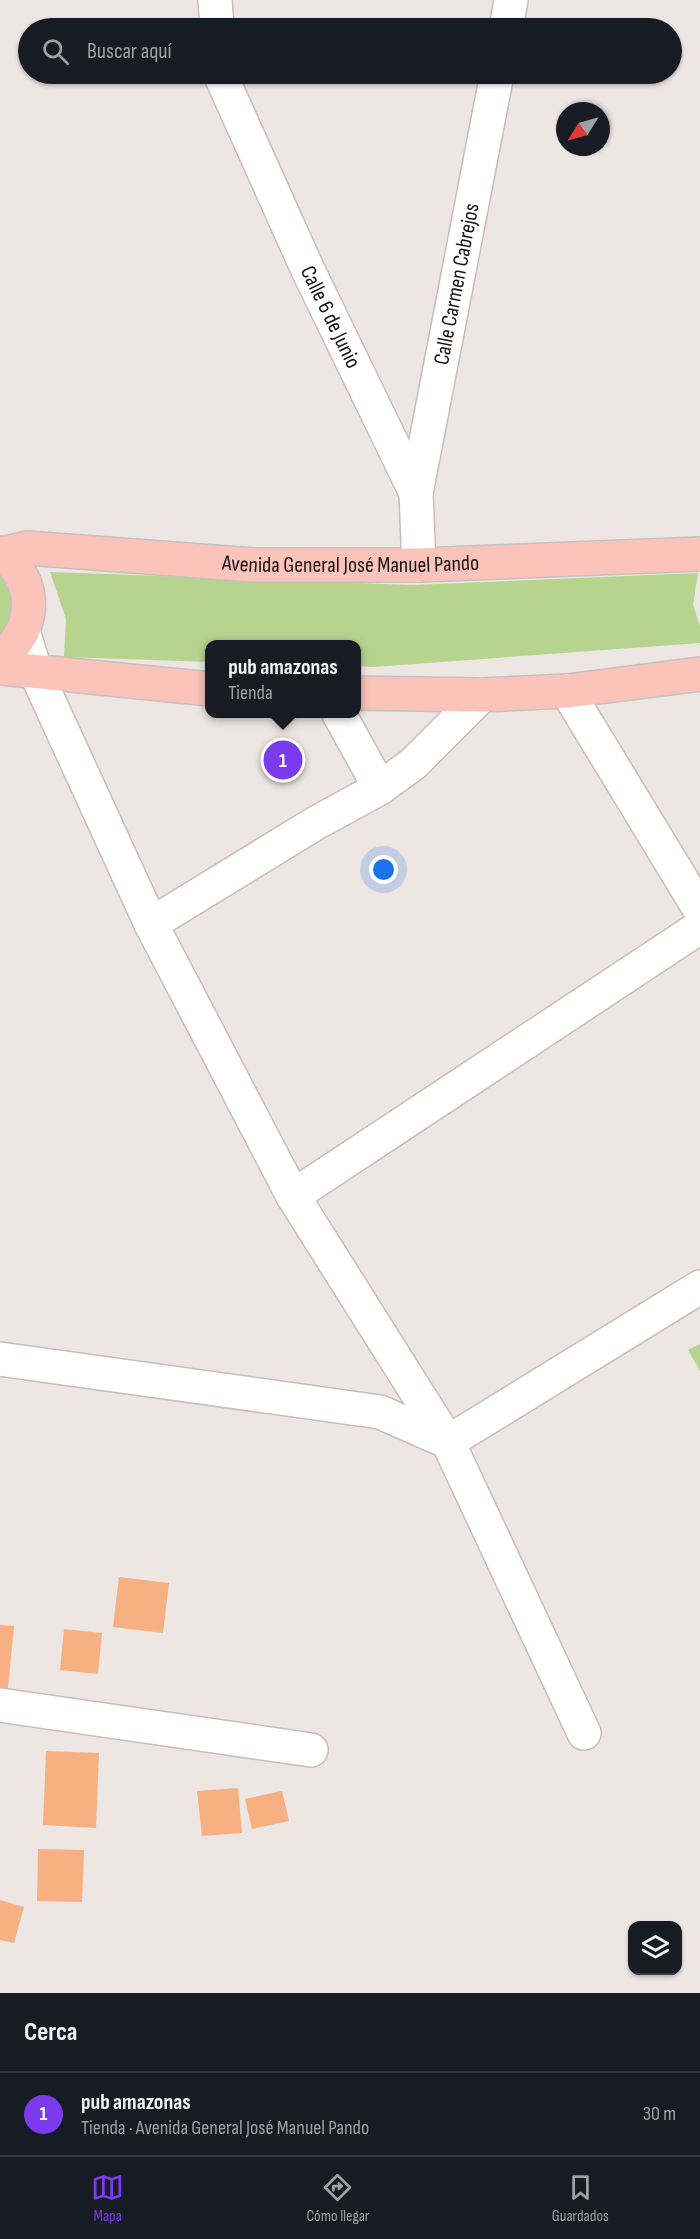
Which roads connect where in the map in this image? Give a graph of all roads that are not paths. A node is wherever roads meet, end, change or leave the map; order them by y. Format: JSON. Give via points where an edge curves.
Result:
{"nodes":[{"id":1,"x":215,"y":0,"type":"edge"},
{"id":2,"x":511,"y":0,"type":"edge"},
{"id":3,"x":216,"y":18,"type":"edge"},
{"id":4,"x":508,"y":18,"type":"edge"},
{"id":5,"x":224,"y":84,"type":"edge"},
{"id":6,"x":495,"y":84,"type":"edge"},
{"id":7,"x":416,"y":493,"type":"junction"},
{"id":8,"x":1,"y":553,"type":"edge"},
{"id":9,"x":700,"y":554,"type":"edge"},
{"id":10,"x":418,"y":565,"type":"junction"},
{"id":11,"x":23,"y":631,"type":"junction"},
{"id":12,"x":0,"y":658,"type":"edge"},
{"id":13,"x":0,"y":668,"type":"edge"},
{"id":14,"x":36,"y":673,"type":"junction"},
{"id":15,"x":700,"y":674,"type":"edge"},
{"id":16,"x":205,"y":689,"type":"edge"},
{"id":17,"x":567,"y":692,"type":"junction"},
{"id":18,"x":361,"y":693,"type":"edge"},
{"id":19,"x":482,"y":695,"type":"junction"},
{"id":20,"x":341,"y":718,"type":"edge"},
{"id":21,"x":381,"y":788,"type":"junction"},
{"id":22,"x":700,"y":910,"type":"edge"},
{"id":23,"x":151,"y":924,"type":"junction"},
{"id":24,"x":700,"y":927,"type":"edge"},
{"id":25,"x":293,"y":1196,"type":"junction"},
{"id":26,"x":700,"y":1287,"type":"edge"},
{"id":27,"x":0,"y":1359,"type":"edge"},
{"id":28,"x":448,"y":1442,"type":"junction"},
{"id":29,"x":0,"y":1705,"type":"edge"},
{"id":30,"x":584,"y":1732,"type":"dead end"},
{"id":31,"x":311,"y":1750,"type":"dead end"}],
"edges":[{"from":1,"to":3,"type":"street"},
{"from":2,"to":4,"type":"street"},
{"from":5,"to":7,"type":"street","name":"Calle 6 de Junio","via":[[307,268]]},
{"from":6,"to":7,"type":"street","name":"Calle Carmen Cabrejos"},
{"from":7,"to":10,"type":"street","name":"Calle 6 de Junio"},
{"from":8,"to":10,"type":"main road","name":"Avenida General José Manuel Pando","via":[[27,548],[254,565]]},
{"from":8,"to":11,"type":"main road","via":[[24,582],[29,610]]},
{"from":9,"to":10,"type":"main road","name":"Avenida General José Manuel Pando"},
{"from":11,"to":12,"type":"main road"},
{"from":11,"to":14,"type":"street"},
{"from":13,"to":14,"type":"main road"},
{"from":14,"to":16,"type":"main road"},
{"from":14,"to":23,"type":"street"},
{"from":15,"to":17,"type":"main road"},
{"from":17,"to":19,"type":"main road"},
{"from":17,"to":22,"type":"street"},
{"from":18,"to":19,"type":"main road"},
{"from":19,"to":21,"type":"street","via":[[413,764]]},
{"from":20,"to":21,"type":"street"},
{"from":21,"to":23,"type":"street"},
{"from":23,"to":25,"type":"street"},
{"from":24,"to":25,"type":"street"},
{"from":25,"to":28,"type":"street"},
{"from":26,"to":28,"type":"street"},
{"from":27,"to":28,"type":"street","via":[[380,1412]]},
{"from":28,"to":30,"type":"street"},
{"from":29,"to":31,"type":"street"}]}
